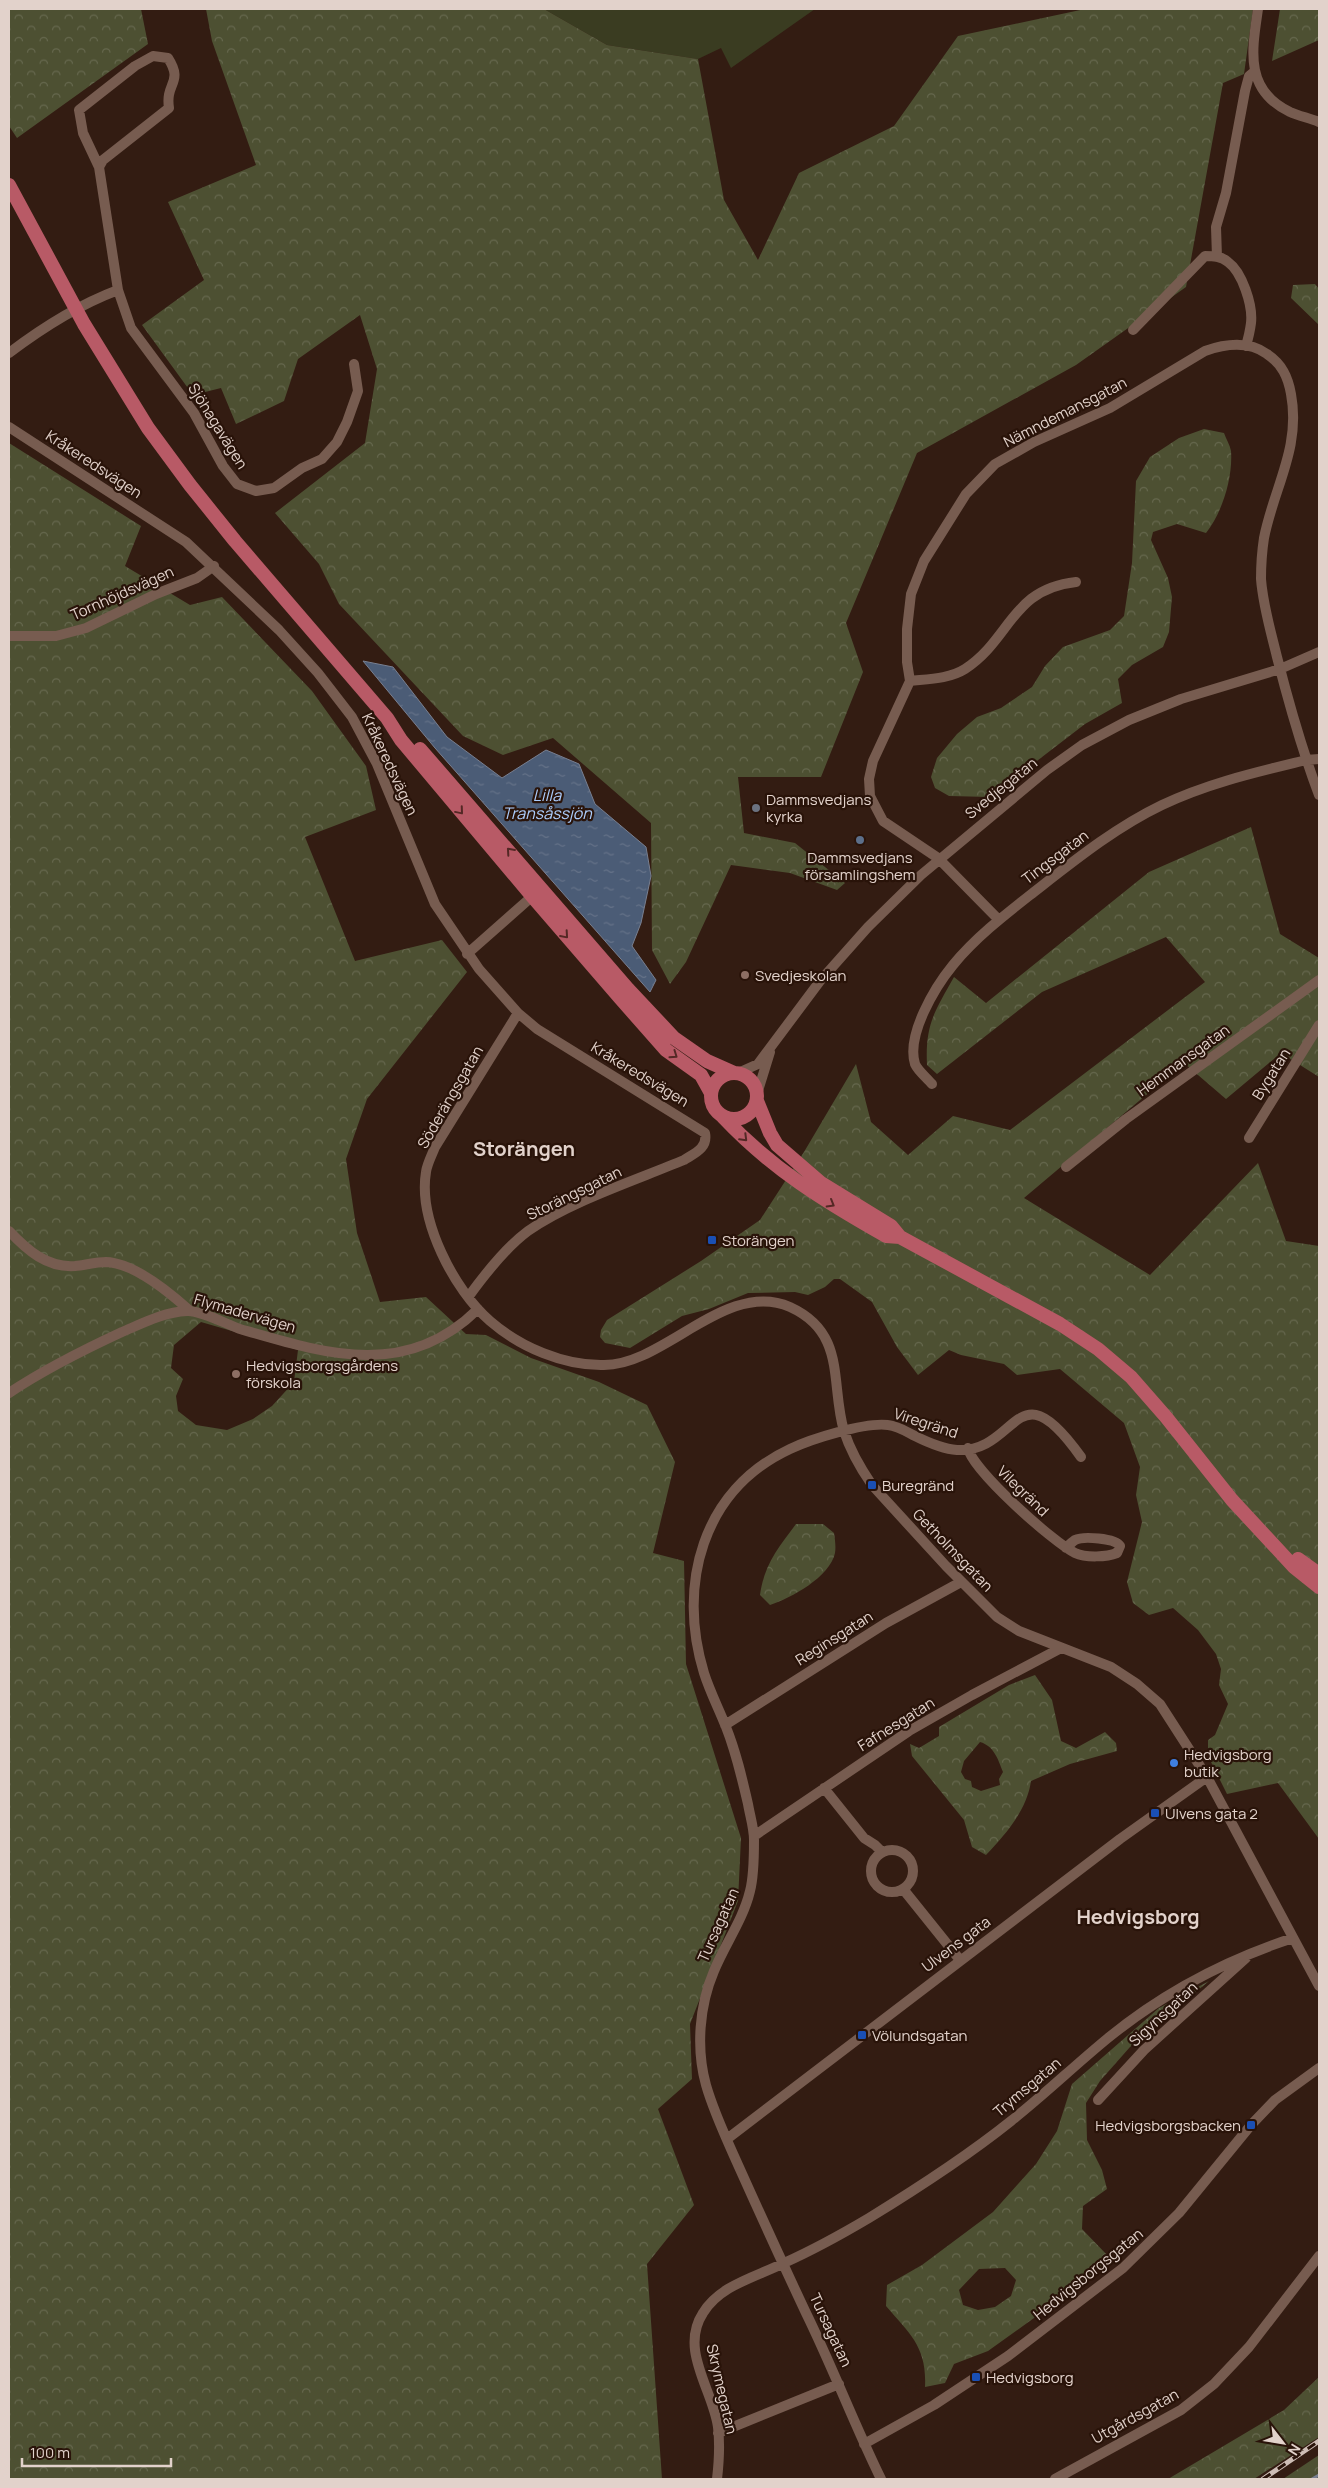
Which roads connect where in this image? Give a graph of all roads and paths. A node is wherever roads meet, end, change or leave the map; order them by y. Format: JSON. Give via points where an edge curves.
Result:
{"nodes":[{"id":1,"x":1258,"y":9,"type":"edge"},
{"id":2,"x":1254,"y":71,"type":"junction"},
{"id":3,"x":1319,"y":122,"type":"edge"},
{"id":4,"x":99,"y":167,"type":"junction"},
{"id":5,"x":9,"y":185,"type":"edge"},
{"id":6,"x":1217,"y":257,"type":"junction"},
{"id":7,"x":118,"y":290,"type":"junction"},
{"id":8,"x":1133,"y":330,"type":"dead end"},
{"id":9,"x":1246,"y":346,"type":"junction"},
{"id":10,"x":9,"y":353,"type":"edge"},
{"id":11,"x":354,"y":364,"type":"dead end"},
{"id":12,"x":9,"y":427,"type":"edge"},
{"id":13,"x":214,"y":566,"type":"junction"},
{"id":14,"x":1076,"y":582,"type":"dead end"},
{"id":15,"x":9,"y":636,"type":"edge"},
{"id":16,"x":1319,"y":652,"type":"edge"},
{"id":17,"x":1280,"y":669,"type":"junction"},
{"id":18,"x":910,"y":681,"type":"junction"},
{"id":19,"x":1319,"y":759,"type":"edge"},
{"id":20,"x":1306,"y":760,"type":"junction"},
{"id":21,"x":1319,"y":795,"type":"edge"},
{"id":22,"x":938,"y":858,"type":"junction"},
{"id":23,"x":537,"y":892,"type":"junction"},
{"id":24,"x":999,"y":920,"type":"junction"},
{"id":25,"x":467,"y":954,"type":"junction"},
{"id":26,"x":1319,"y":980,"type":"edge"},
{"id":27,"x":518,"y":1013,"type":"junction"},
{"id":28,"x":1319,"y":1025,"type":"edge"},
{"id":29,"x":771,"y":1048,"type":"junction"},
{"id":30,"x":736,"y":1073,"type":"junction"},
{"id":31,"x":932,"y":1084,"type":"dead end"},
{"id":32,"x":710,"y":1093,"type":"junction"},
{"id":33,"x":757,"y":1097,"type":"junction"},
{"id":34,"x":723,"y":1117,"type":"junction"},
{"id":35,"x":706,"y":1138,"type":"joint"},
{"id":36,"x":1249,"y":1138,"type":"dead end"},
{"id":37,"x":1066,"y":1167,"type":"dead end"},
{"id":38,"x":9,"y":1231,"type":"edge"},
{"id":39,"x":900,"y":1237,"type":"junction"},
{"id":40,"x":470,"y":1296,"type":"junction"},
{"id":41,"x":478,"y":1309,"type":"junction"},
{"id":42,"x":189,"y":1310,"type":"junction"},
{"id":43,"x":9,"y":1393,"type":"edge"},
{"id":44,"x":844,"y":1432,"type":"junction"},
{"id":45,"x":968,"y":1448,"type":"junction"},
{"id":46,"x":1081,"y":1457,"type":"dead end"},
{"id":47,"x":1066,"y":1548,"type":"dead end"},
{"id":48,"x":1282,"y":1551,"type":"junction"},
{"id":49,"x":1319,"y":1574,"type":"edge"},
{"id":50,"x":961,"y":1582,"type":"junction"},
{"id":51,"x":1319,"y":1587,"type":"edge"},
{"id":52,"x":1061,"y":1648,"type":"junction"},
{"id":53,"x":725,"y":1725,"type":"junction"},
{"id":54,"x":1207,"y":1777,"type":"junction"},
{"id":55,"x":824,"y":1788,"type":"junction"},
{"id":56,"x":754,"y":1836,"type":"junction"},
{"id":57,"x":882,"y":1852,"type":"junction"},
{"id":58,"x":903,"y":1889,"type":"junction"},
{"id":59,"x":1293,"y":1938,"type":"junction"},
{"id":60,"x":1252,"y":1953,"type":"junction"},
{"id":61,"x":960,"y":1960,"type":"junction"},
{"id":62,"x":1319,"y":1986,"type":"edge"},
{"id":63,"x":1319,"y":2068,"type":"edge"},
{"id":64,"x":1098,"y":2100,"type":"dead end"},
{"id":65,"x":727,"y":2139,"type":"junction"},
{"id":66,"x":1319,"y":2256,"type":"edge"},
{"id":67,"x":783,"y":2264,"type":"junction"},
{"id":68,"x":839,"y":2384,"type":"junction"},
{"id":69,"x":718,"y":2433,"type":"junction"},
{"id":70,"x":864,"y":2444,"type":"junction"},
{"id":71,"x":717,"y":2479,"type":"edge"},
{"id":72,"x":881,"y":2479,"type":"edge"},
{"id":73,"x":1055,"y":2479,"type":"edge"}],
"edges":[{"from":1,"to":2,"type":"street","via":[[1253,44]]},
{"from":2,"to":3,"type":"street","via":[[1272,99],[1288,111]]},
{"from":2,"to":6,"type":"street","via":[[1249,76],[1245,91],[1235,152],[1216,228]]},
{"from":4,"to":4,"type":"street","name":"Sjöhagavägen","via":[[82,132],[79,110],[135,66],[153,56],[168,58],[175,77],[167,94],[169,108],[103,160]]},
{"from":4,"to":7,"type":"street","name":"Sjöhagavägen"},
{"from":5,"to":23,"type":"main road","via":[[121,387],[190,485],[387,718],[401,740]]},
{"from":6,"to":8,"type":"street","via":[[1205,256]]},
{"from":6,"to":9,"type":"street","via":[[1236,271],[1250,308]]},
{"from":7,"to":10,"type":"street","via":[[47,326]]},
{"from":7,"to":11,"type":"street","name":"Sjöhagavägen","via":[[131,328],[194,413],[223,466],[237,484],[256,491],[274,488],[302,468],[322,459],[337,442],[348,422],[358,391]]},
{"from":9,"to":17,"type":"street","name":"Nämndemansgatan","via":[[1264,351],[1286,373],[1293,406],[1291,447],[1264,537],[1261,570],[1267,615]]},
{"from":9,"to":18,"type":"street","name":"Nämndemansgatan","via":[[1232,344],[1205,351],[1110,408],[1034,442],[995,464],[966,494],[924,561],[911,594],[907,629]]},
{"from":12,"to":13,"type":"street","name":"Kråkeredsvägen","via":[[168,528]]},
{"from":13,"to":15,"type":"street","name":"Tornhöjdsvägen","via":[[197,578],[86,628],[56,636]]},
{"from":13,"to":25,"type":"street","name":"Kråkeredsvägen","via":[[279,630],[318,673],[352,718],[377,764],[435,904]]},
{"from":14,"to":18,"type":"street","via":[[1056,584],[1036,595],[1010,619],[985,654],[965,669],[945,678]]},
{"from":16,"to":17,"type":"street","name":"Svedjegatan"},
{"from":17,"to":20,"type":"street"},
{"from":17,"to":22,"type":"street","name":"Svedjegatan","via":[[1181,699],[1105,731],[1047,770]]},
{"from":18,"to":22,"type":"street","via":[[873,761],[870,796],[882,821]]},
{"from":19,"to":20,"type":"street","name":"Tingsgatan"},
{"from":20,"to":21,"type":"street"},
{"from":20,"to":24,"type":"street","name":"Tingsgatan","via":[[1222,781],[1162,805],[1116,830]]},
{"from":22,"to":24,"type":"street"},
{"from":22,"to":29,"type":"street","name":"Svedjegatan","via":[[820,981]]},
{"from":23,"to":25,"type":"street"},
{"from":23,"to":30,"type":"main road","via":[[674,1038],[707,1061]]},
{"from":23,"to":32,"type":"main road","one_way":true,"via":[[666,1050],[701,1075]]},
{"from":24,"to":31,"type":"street","name":"Tingsgatan","via":[[954,964],[919,1024],[913,1047],[916,1066]]},
{"from":25,"to":27,"type":"street","name":"Kråkeredsvägen"},
{"from":26,"to":37,"type":"street","name":"Hemmansgatan","via":[[1126,1119]]},
{"from":27,"to":35,"type":"street","name":"Kråkeredsvägen","via":[[585,1060],[703,1130]]},
{"from":27,"to":40,"type":"street","name":"Söderängsgatan","via":[[443,1133],[426,1172],[428,1216],[436,1241]]},
{"from":28,"to":36,"type":"street","name":"Bygatan"},
{"from":29,"to":30,"type":"street","name":"Svedjegatan","via":[[758,1064]]},
{"from":29,"to":33,"type":"street","name":"Svedjegatan"},
{"from":30,"to":32,"type":"main road","via":[[719,1078]]},
{"from":30,"to":33,"type":"main road","via":[[751,1080]]},
{"from":32,"to":34,"type":"main road","via":[[713,1107]]},
{"from":33,"to":34,"type":"main road","via":[[752,1111],[744,1117],[733,1120]]},
{"from":33,"to":39,"type":"main road","via":[[770,1133],[778,1145],[821,1183],[891,1226]]},
{"from":34,"to":39,"type":"main road","one_way":true,"via":[[766,1159],[814,1194],[886,1236]]},
{"from":35,"to":40,"type":"street","name":"Storängsgatan","via":[[701,1149],[684,1160],[556,1215],[527,1232],[486,1273]]},
{"from":38,"to":42,"type":"street","via":[[35,1255],[58,1265],[106,1262],[123,1266],[168,1291]]},
{"from":39,"to":48,"type":"main road","via":[[1098,1348],[1131,1377],[1232,1500]]},
{"from":40,"to":41,"type":"street","name":"Söderängsgatan"},
{"from":41,"to":42,"type":"street","name":"Flymadervägen","via":[[448,1334],[422,1347],[384,1355],[333,1352],[240,1328]]},
{"from":41,"to":44,"type":"street","name":"Getholmsgatan","via":[[499,1328],[540,1351],[564,1360],[605,1365],[629,1362],[700,1323],[744,1305],[762,1302],[789,1307],[819,1328],[832,1351]]},
{"from":42,"to":43,"type":"street","name":"Flymadervägen","via":[[165,1315],[81,1350]]},
{"from":44,"to":45,"type":"street","name":"Viregränd","via":[[887,1424],[946,1448]]},
{"from":44,"to":50,"type":"street","name":"Getholmsgatan","via":[[864,1473],[882,1498]]},
{"from":44,"to":53,"type":"street","name":"Tursagatan","via":[[806,1442],[771,1458],[724,1503],[703,1543],[695,1584],[695,1620],[704,1673]]},
{"from":45,"to":46,"type":"street","via":[[986,1442],[1018,1418],[1029,1414],[1044,1416],[1051,1421]]},
{"from":45,"to":47,"type":"street","name":"Vilegränd","via":[[978,1466],[1001,1491]]},
{"from":48,"to":49,"type":"main road"},
{"from":48,"to":51,"type":"main road","via":[[1294,1567]]},
{"from":50,"to":52,"type":"street","name":"Getholmsgatan","via":[[998,1618],[1019,1631]]},
{"from":50,"to":53,"type":"street","name":"Reginsgatan","via":[[886,1623]]},
{"from":52,"to":54,"type":"street","name":"Getholmsgatan","via":[[1111,1667],[1160,1704]]},
{"from":52,"to":55,"type":"street","name":"Fafnesgatan","via":[[909,1731]]},
{"from":53,"to":56,"type":"street","name":"Tursagatan","via":[[740,1766]]},
{"from":54,"to":59,"type":"street","name":"Getholmsgatan"},
{"from":54,"to":61,"type":"street","name":"Ulvens gata"},
{"from":55,"to":56,"type":"street","name":"Fafnesgatan"},
{"from":55,"to":57,"type":"street","via":[[864,1838]]},
{"from":56,"to":65,"type":"street","name":"Tursagatan","via":[[751,1888],[736,1928],[713,1973],[703,2007],[700,2047],[705,2083]]},
{"from":57,"to":58,"type":"street","via":[[901,1852],[912,1863],[912,1878]]},
{"from":57,"to":58,"type":"street","via":[[872,1863],[872,1878],[882,1890]]},
{"from":58,"to":61,"type":"street"},
{"from":59,"to":60,"type":"street","name":"Trymsgatan"},
{"from":59,"to":62,"type":"street","name":"Getholmsgatan"},
{"from":60,"to":64,"type":"street","name":"Sigynsgatan","via":[[1144,2050]]},
{"from":60,"to":67,"type":"street","name":"Trymsgatan","via":[[1212,1971],[1143,2012],[1011,2121],[952,2165],[852,2228]]},
{"from":61,"to":65,"type":"street","name":"Ulvens gata"},
{"from":63,"to":70,"type":"street","name":"Hedvigsborgsgatan","via":[[1275,2100],[1179,2213],[1123,2268],[1008,2356],[934,2405]]},
{"from":65,"to":67,"type":"street","name":"Tursagatan"},
{"from":66,"to":73,"type":"street","name":"Utgårdsgatan","via":[[1249,2347],[1214,2384],[1181,2410]]},
{"from":67,"to":68,"type":"street","name":"Tursagatan"},
{"from":67,"to":69,"type":"street","name":"Skrymegatan","via":[[734,2285],[716,2298],[696,2327],[694,2347],[698,2368],[710,2398]]},
{"from":68,"to":69,"type":"street"},
{"from":68,"to":70,"type":"street","name":"Tursagatan"},
{"from":69,"to":71,"type":"street","name":"Skrymegatan"},
{"from":70,"to":72,"type":"street","name":"Tursagatan"}]}
